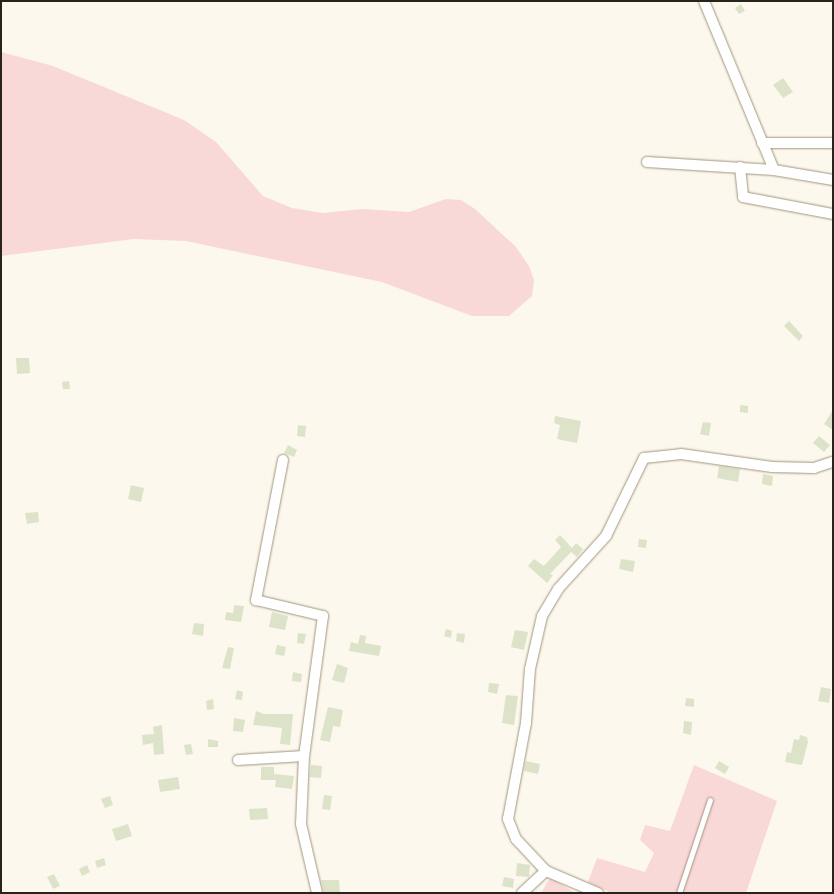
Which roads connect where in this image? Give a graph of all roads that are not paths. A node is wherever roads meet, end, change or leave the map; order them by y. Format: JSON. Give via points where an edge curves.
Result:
{"nodes":[{"id":1,"x":704,"y":1,"type":"edge"},
{"id":2,"x":762,"y":143,"type":"junction"},
{"id":3,"x":833,"y":143,"type":"edge"},
{"id":4,"x":647,"y":162,"type":"dead end"},
{"id":5,"x":740,"y":167,"type":"junction"},
{"id":6,"x":774,"y":170,"type":"junction"},
{"id":7,"x":833,"y":180,"type":"edge"},
{"id":8,"x":833,"y":214,"type":"edge"},
{"id":9,"x":283,"y":460,"type":"dead end"},
{"id":10,"x":833,"y":462,"type":"edge"},
{"id":11,"x":304,"y":756,"type":"junction"},
{"id":12,"x":238,"y":760,"type":"dead end"},
{"id":13,"x":710,"y":800,"type":"dead end"},
{"id":14,"x":546,"y":871,"type":"junction"},
{"id":15,"x":317,"y":893,"type":"edge"},
{"id":16,"x":522,"y":893,"type":"edge"},
{"id":17,"x":598,"y":893,"type":"edge"},
{"id":18,"x":679,"y":893,"type":"edge"}],
"edges":[{"from":1,"to":2,"type":"street"},
{"from":2,"to":3,"type":"street"},
{"from":2,"to":6,"type":"street"},
{"from":4,"to":5,"type":"street"},
{"from":5,"to":6,"type":"street"},
{"from":5,"to":8,"type":"street","via":[[742,197]]},
{"from":6,"to":7,"type":"street"},
{"from":9,"to":11,"type":"street","via":[[256,600],[323,616]]},
{"from":10,"to":14,"type":"street","via":[[814,468],[772,467],[681,454],[644,458],[606,536],[558,589],[542,616],[530,669],[526,723],[508,819],[516,839]]},
{"from":11,"to":12,"type":"street"},
{"from":11,"to":15,"type":"street","via":[[301,824]]},
{"from":13,"to":18,"type":"lane"},
{"from":14,"to":16,"type":"street"},
{"from":14,"to":17,"type":"street"}]}
